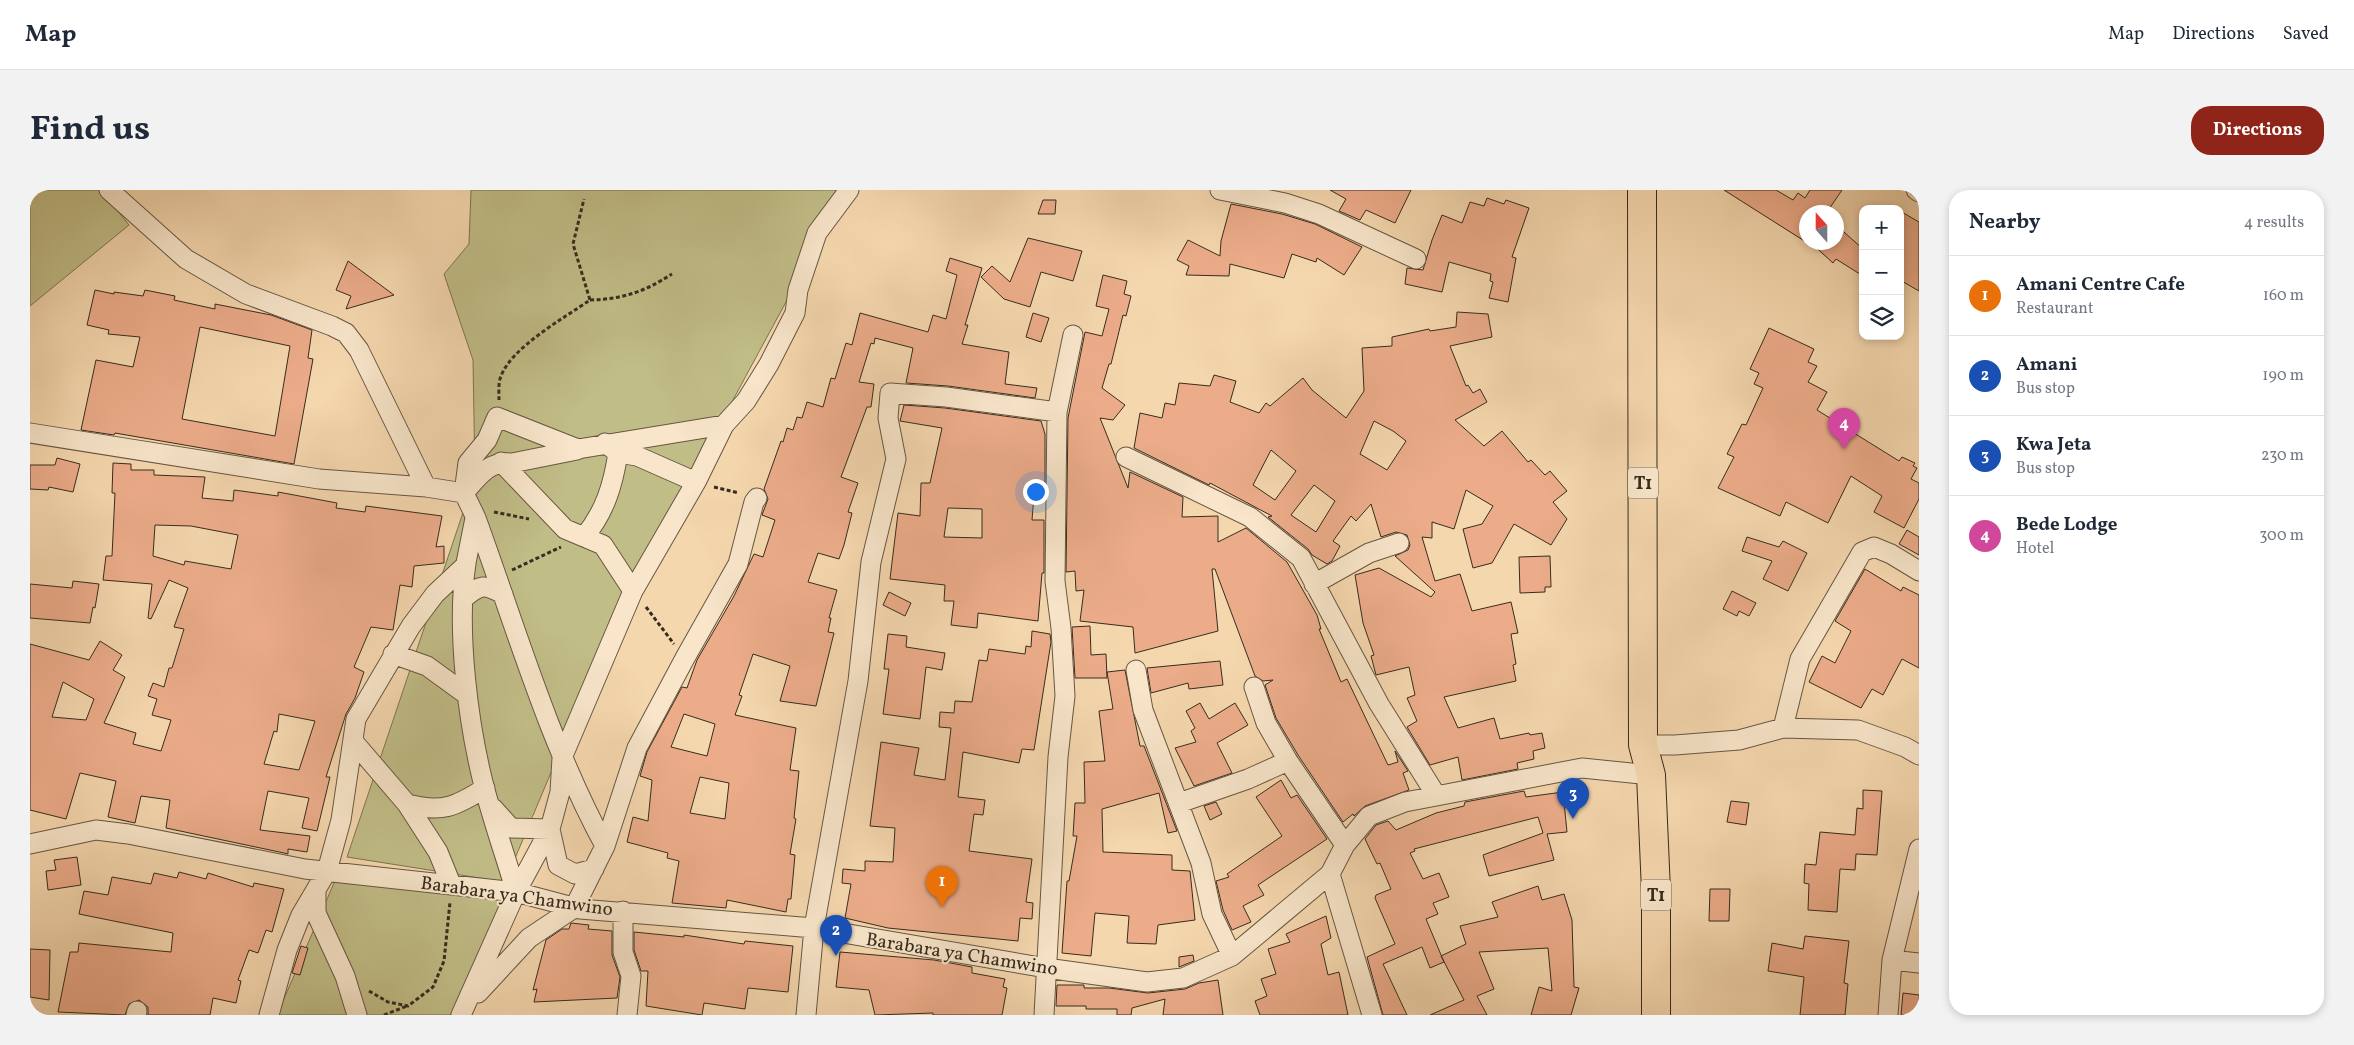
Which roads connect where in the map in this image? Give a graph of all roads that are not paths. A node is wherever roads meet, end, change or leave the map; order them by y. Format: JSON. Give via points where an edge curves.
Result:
{"nodes":[{"id":1,"x":109,"y":190,"type":"edge"},
{"id":2,"x":849,"y":190,"type":"edge"},
{"id":3,"x":1220,"y":190,"type":"edge"},
{"id":4,"x":1642,"y":190,"type":"edge"},
{"id":5,"x":1416,"y":259,"type":"dead end"},
{"id":6,"x":1073,"y":335,"type":"dead end"},
{"id":7,"x":1057,"y":412,"type":"junction"},
{"id":8,"x":724,"y":425,"type":"junction"},
{"id":9,"x":30,"y":433,"type":"edge"},
{"id":10,"x":611,"y":448,"type":"junction"},
{"id":11,"x":578,"y":449,"type":"junction"},
{"id":12,"x":1126,"y":457,"type":"dead end"},
{"id":13,"x":502,"y":462,"type":"junction"},
{"id":14,"x":696,"y":482,"type":"junction"},
{"id":15,"x":426,"y":487,"type":"junction"},
{"id":16,"x":464,"y":493,"type":"junction"},
{"id":17,"x":757,"y":498,"type":"road end"},
{"id":18,"x":474,"y":515,"type":"junction"},
{"id":19,"x":584,"y":537,"type":"junction"},
{"id":20,"x":1399,"y":543,"type":"dead end"},
{"id":21,"x":466,"y":565,"type":"junction"},
{"id":22,"x":1919,"y":571,"type":"edge"},
{"id":23,"x":1314,"y":584,"type":"junction"},
{"id":24,"x":500,"y":586,"type":"junction"},
{"id":25,"x":634,"y":591,"type":"junction"},
{"id":26,"x":464,"y":598,"type":"junction"},
{"id":27,"x":393,"y":654,"type":"junction"},
{"id":28,"x":1136,"y":670,"type":"dead end"},
{"id":29,"x":1254,"y":687,"type":"dead end"},
{"id":30,"x":467,"y":695,"type":"junction"},
{"id":31,"x":1783,"y":728,"type":"junction"},
{"id":32,"x":354,"y":741,"type":"junction"},
{"id":33,"x":1643,"y":745,"type":"junction"},
{"id":34,"x":1919,"y":755,"type":"edge"},
{"id":35,"x":562,"y":758,"type":"junction"},
{"id":36,"x":1288,"y":760,"type":"junction"},
{"id":37,"x":1652,"y":775,"type":"junction"},
{"id":38,"x":1436,"y":794,"type":"junction"},
{"id":39,"x":487,"y":796,"type":"junction"},
{"id":40,"x":1179,"y":803,"type":"junction"},
{"id":41,"x":407,"y":804,"type":"junction"},
{"id":42,"x":550,"y":829,"type":"junction"},
{"id":43,"x":30,"y":844,"type":"edge"},
{"id":44,"x":1345,"y":845,"type":"junction"},
{"id":45,"x":605,"y":846,"type":"junction"},
{"id":46,"x":1919,"y":849,"type":"edge"},
{"id":47,"x":594,"y":868,"type":"junction"},
{"id":48,"x":327,"y":871,"type":"junction"},
{"id":49,"x":1330,"y":874,"type":"junction"},
{"id":50,"x":451,"y":884,"type":"junction"},
{"id":51,"x":316,"y":892,"type":"junction"},
{"id":52,"x":516,"y":892,"type":"junction"},
{"id":53,"x":574,"y":908,"type":"junction"},
{"id":54,"x":623,"y":911,"type":"junction"},
{"id":55,"x":814,"y":928,"type":"junction"},
{"id":56,"x":1232,"y":956,"type":"junction"},
{"id":57,"x":1892,"y":960,"type":"junction"},
{"id":58,"x":1919,"y":963,"type":"edge"},
{"id":59,"x":1046,"y":968,"type":"junction"},
{"id":60,"x":462,"y":1014,"type":"edge"},
{"id":61,"x":269,"y":1015,"type":"edge"},
{"id":62,"x":357,"y":1015,"type":"edge"},
{"id":63,"x":627,"y":1015,"type":"edge"},
{"id":64,"x":806,"y":1015,"type":"edge"},
{"id":65,"x":1044,"y":1015,"type":"edge"},
{"id":66,"x":1372,"y":1015,"type":"edge"},
{"id":67,"x":1656,"y":1015,"type":"edge"},
{"id":68,"x":1888,"y":1015,"type":"edge"}],
"edges":[{"from":1,"to":15,"type":"street","via":[[195,264],[246,294],[346,333],[359,350]]},
{"from":2,"to":8,"type":"street","via":[[817,233],[798,290],[795,313],[769,364],[746,401]]},
{"from":3,"to":5,"type":"street","via":[[1285,203],[1320,214]]},
{"from":4,"to":33,"type":"highway","number":"T1"},
{"from":6,"to":7,"type":"street"},
{"from":7,"to":55,"type":"street","via":[[890,393],[888,418],[896,460],[871,562],[858,681]]},
{"from":7,"to":59,"type":"street","via":[[1055,581],[1065,696],[1058,758]]},
{"from":8,"to":10,"type":"street"},
{"from":8,"to":14,"type":"street"},
{"from":9,"to":15,"type":"street","via":[[319,479]]},
{"from":10,"to":11,"type":"street"},
{"from":10,"to":14,"type":"street"},
{"from":10,"to":19,"type":"street","via":[[614,477],[598,520]]},
{"from":11,"to":13,"type":"street","via":[[512,463]]},
{"from":11,"to":16,"type":"street","via":[[497,417],[487,440],[468,463]]},
{"from":12,"to":23,"type":"street","via":[[1250,517],[1301,558]]},
{"from":13,"to":16,"type":"street","via":[[483,470]]},
{"from":13,"to":19,"type":"street","via":[[564,529]]},
{"from":14,"to":25,"type":"street"},
{"from":15,"to":16,"type":"street"},
{"from":16,"to":18,"type":"street"},
{"from":17,"to":45,"type":"street","via":[[738,564],[637,748]]},
{"from":18,"to":21,"type":"street"},
{"from":18,"to":24,"type":"street"},
{"from":19,"to":25,"type":"street","via":[[603,545]]},
{"from":20,"to":23,"type":"street","via":[[1369,553]]},
{"from":21,"to":26,"type":"street"},
{"from":21,"to":27,"type":"street","via":[[436,594]]},
{"from":22,"to":31,"type":"street","via":[[1874,547],[1862,552],[1800,659]]},
{"from":23,"to":38,"type":"street","via":[[1379,704]]},
{"from":24,"to":26,"type":"street","via":[[476,587]]},
{"from":24,"to":35,"type":"street"},
{"from":25,"to":35,"type":"street"},
{"from":26,"to":30,"type":"street","via":[[462,629]]},
{"from":27,"to":30,"type":"street","via":[[427,666]]},
{"from":27,"to":32,"type":"street","via":[[356,719]]},
{"from":28,"to":40,"type":"street","via":[[1143,710]]},
{"from":29,"to":36,"type":"street","via":[[1266,723]]},
{"from":30,"to":39,"type":"street"},
{"from":31,"to":33,"type":"street","via":[[1739,740]]},
{"from":31,"to":34,"type":"street","via":[[1858,730]]},
{"from":32,"to":41,"type":"street"},
{"from":32,"to":48,"type":"street","via":[[341,820]]},
{"from":33,"to":37,"type":"highway","number":"T1"},
{"from":35,"to":42,"type":"street","via":[[560,792]]},
{"from":35,"to":45,"type":"street"},
{"from":36,"to":40,"type":"street","via":[[1248,779]]},
{"from":36,"to":44,"type":"street"},
{"from":37,"to":38,"type":"street","name":"Barabara ya Chamwino","via":[[1582,768]]},
{"from":37,"to":67,"type":"highway","number":"T1"},
{"from":38,"to":44,"type":"street","name":"Barabara ya Chamwino","via":[[1369,816]]},
{"from":39,"to":41,"type":"street","via":[[429,809]]},
{"from":39,"to":42,"type":"street","via":[[511,828]]},
{"from":39,"to":52,"type":"street"},
{"from":40,"to":56,"type":"street","via":[[1201,863],[1212,914]]},
{"from":41,"to":50,"type":"street","via":[[438,852]]},
{"from":42,"to":47,"type":"street","via":[[558,866],[575,874]]},
{"from":42,"to":52,"type":"street"},
{"from":43,"to":48,"type":"street","name":"Barabara ya Chamwino","via":[[96,830]]},
{"from":44,"to":49,"type":"street","name":"Barabara ya Chamwino"},
{"from":45,"to":47,"type":"street"},
{"from":46,"to":57,"type":"street"},
{"from":47,"to":53,"type":"street"},
{"from":48,"to":50,"type":"street","name":"Barabara ya Chamwino"},
{"from":48,"to":51,"type":"street"},
{"from":49,"to":56,"type":"street","name":"Barabara ya Chamwino"},
{"from":49,"to":66,"type":"street"},
{"from":50,"to":52,"type":"street","name":"Barabara ya Chamwino"},
{"from":51,"to":61,"type":"street","via":[[301,916],[287,950]]},
{"from":51,"to":62,"type":"street","via":[[316,913],[345,976]]},
{"from":52,"to":53,"type":"street","name":"Barabara ya Chamwino"},
{"from":52,"to":60,"type":"street"},
{"from":53,"to":54,"type":"street","name":"Barabara ya Chamwino"},
{"from":53,"to":60,"type":"street","via":[[529,938]]},
{"from":54,"to":55,"type":"street","name":"Barabara ya Chamwino"},
{"from":54,"to":63,"type":"street","via":[[623,952],[631,976]]},
{"from":55,"to":59,"type":"street","name":"Barabara ya Chamwino"},
{"from":55,"to":64,"type":"street"},
{"from":56,"to":59,"type":"street","name":"Barabara ya Chamwino","via":[[1183,978],[1147,982]]},
{"from":57,"to":58,"type":"street"},
{"from":57,"to":68,"type":"street"},
{"from":59,"to":65,"type":"street"}]}
